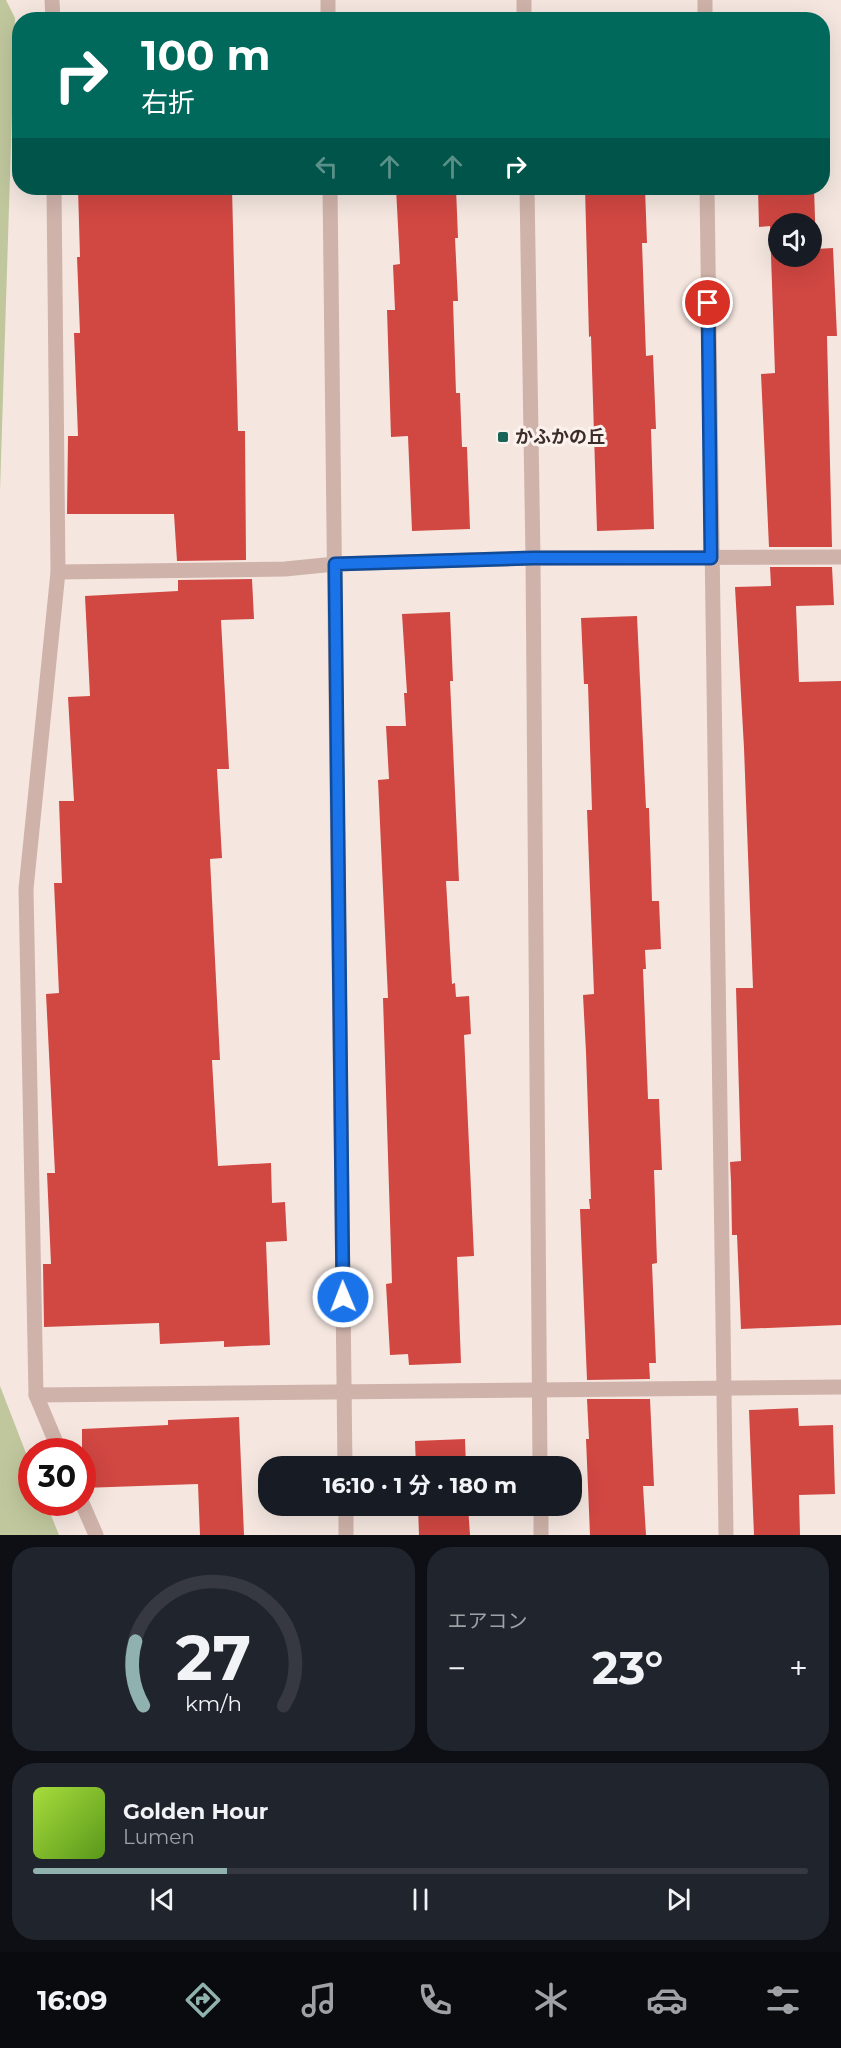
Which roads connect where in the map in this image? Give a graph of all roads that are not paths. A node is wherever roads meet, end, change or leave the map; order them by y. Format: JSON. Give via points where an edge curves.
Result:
{"nodes":[{"id":1,"x":54,"y":195,"type":"edge"},
{"id":2,"x":330,"y":195,"type":"edge"},
{"id":3,"x":527,"y":195,"type":"edge"},
{"id":4,"x":707,"y":195,"type":"edge"},
{"id":5,"x":841,"y":557,"type":"edge"},
{"id":6,"x":533,"y":558,"type":"junction"},
{"id":7,"x":711,"y":558,"type":"junction"},
{"id":8,"x":335,"y":564,"type":"junction"},
{"id":9,"x":58,"y":573,"type":"junction"},
{"id":10,"x":841,"y":1387,"type":"edge"},
{"id":11,"x":724,"y":1388,"type":"junction"},
{"id":12,"x":539,"y":1389,"type":"junction"},
{"id":13,"x":344,"y":1391,"type":"junction"},
{"id":14,"x":36,"y":1395,"type":"junction"},
{"id":15,"x":54,"y":1438,"type":"edge"},
{"id":16,"x":345,"y":1456,"type":"edge"},
{"id":17,"x":540,"y":1456,"type":"edge"},
{"id":18,"x":88,"y":1516,"type":"edge"},
{"id":19,"x":346,"y":1516,"type":"edge"},
{"id":20,"x":541,"y":1516,"type":"edge"},
{"id":21,"x":96,"y":1535,"type":"edge"},
{"id":22,"x":346,"y":1535,"type":"edge"},
{"id":23,"x":541,"y":1535,"type":"edge"},
{"id":24,"x":726,"y":1535,"type":"edge"}],
"edges":[{"from":1,"to":9,"type":"street"},
{"from":2,"to":8,"type":"street"},
{"from":3,"to":6,"type":"street"},
{"from":4,"to":7,"type":"street"},
{"from":5,"to":7,"type":"street"},
{"from":6,"to":7,"type":"street"},
{"from":6,"to":8,"type":"street"},
{"from":6,"to":12,"type":"street"},
{"from":7,"to":11,"type":"street"},
{"from":8,"to":9,"type":"street","via":[[285,569]]},
{"from":8,"to":13,"type":"street"},
{"from":9,"to":14,"type":"street","via":[[26,889]]},
{"from":10,"to":11,"type":"street"},
{"from":11,"to":12,"type":"street"},
{"from":11,"to":24,"type":"street"},
{"from":12,"to":13,"type":"street"},
{"from":12,"to":17,"type":"street"},
{"from":13,"to":14,"type":"street"},
{"from":13,"to":16,"type":"street"},
{"from":14,"to":15,"type":"street"},
{"from":18,"to":21,"type":"street"},
{"from":19,"to":22,"type":"street"},
{"from":20,"to":23,"type":"street"}]}
